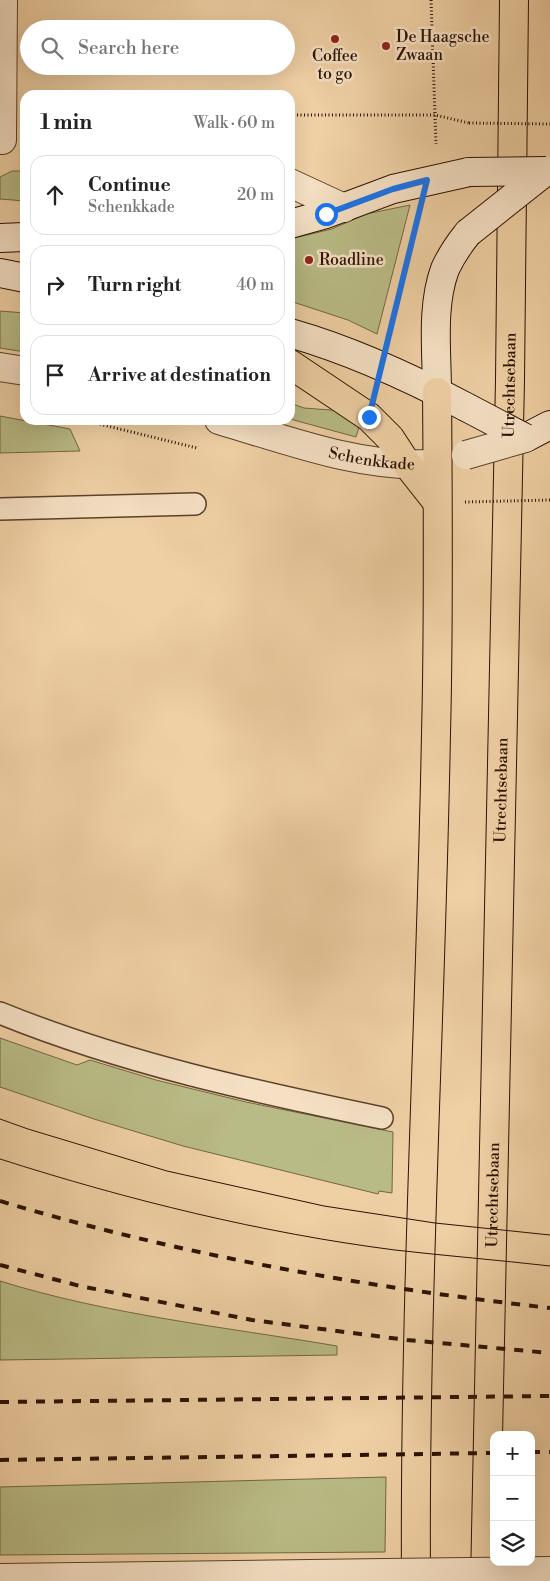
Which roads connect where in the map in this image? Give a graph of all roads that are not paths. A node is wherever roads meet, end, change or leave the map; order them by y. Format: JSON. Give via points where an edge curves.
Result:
{"nodes":[{"id":1,"x":3,"y":0,"type":"edge"},
{"id":2,"x":514,"y":0,"type":"edge"},
{"id":3,"x":9,"y":140,"type":"edge"},
{"id":4,"x":548,"y":171,"type":"edge"},
{"id":5,"x":295,"y":185,"type":"edge"},
{"id":6,"x":344,"y":208,"type":"junction"},
{"id":7,"x":295,"y":223,"type":"edge"},
{"id":8,"x":20,"y":237,"type":"edge"},
{"id":9,"x":0,"y":238,"type":"edge"},
{"id":10,"x":0,"y":273,"type":"edge"},
{"id":11,"x":20,"y":277,"type":"edge"},
{"id":12,"x":295,"y":335,"type":"edge"},
{"id":13,"x":0,"y":366,"type":"edge"},
{"id":14,"x":295,"y":367,"type":"edge"},
{"id":15,"x":20,"y":370,"type":"edge"},
{"id":16,"x":437,"y":392,"type":"junction"},
{"id":17,"x":236,"y":425,"type":"edge"},
{"id":18,"x":550,"y":425,"type":"edge"},
{"id":19,"x":538,"y":439,"type":"edge"},
{"id":20,"x":438,"y":463,"type":"junction"},
{"id":21,"x":407,"y":464,"type":"junction"},
{"id":22,"x":438,"y":502,"type":"junction"},
{"id":23,"x":195,"y":504,"type":"dead end"},
{"id":24,"x":0,"y":508,"type":"edge"},
{"id":25,"x":0,"y":1013,"type":"edge"},
{"id":26,"x":382,"y":1118,"type":"dead end"},
{"id":27,"x":550,"y":1571,"type":"edge"},
{"id":28,"x":0,"y":1578,"type":"edge"},
{"id":29,"x":416,"y":1581,"type":"edge"},
{"id":30,"x":486,"y":1581,"type":"edge"}],
"edges":[{"from":1,"to":3,"type":"street"},
{"from":2,"to":30,"type":"main road","name":"Utrechtsebaan","via":[[510,380]]},
{"from":4,"to":6,"type":"street","bridge":true,"via":[[469,172],[393,189]]},
{"from":4,"to":16,"type":"street","bridge":true,"via":[[468,233],[454,252],[440,287],[436,324]]},
{"from":5,"to":6,"type":"street"},
{"from":6,"to":7,"type":"street"},
{"from":8,"to":9,"type":"street"},
{"from":10,"to":11,"type":"street"},
{"from":12,"to":16,"type":"street","via":[[338,349]]},
{"from":13,"to":15,"type":"street"},
{"from":14,"to":21,"type":"main road","via":[[369,417],[390,438]]},
{"from":16,"to":19,"type":"street","bridge":true},
{"from":16,"to":20,"type":"main road"},
{"from":17,"to":21,"type":"street","name":"Schenkkade","via":[[359,460]]},
{"from":18,"to":19,"type":"street","name":"Schenkkade"},
{"from":19,"to":20,"type":"street","name":"Schenkkade","bridge":true},
{"from":20,"to":21,"type":"street","name":"Schenkkade"},
{"from":20,"to":22,"type":"main road"},
{"from":21,"to":22,"type":"main road"},
{"from":22,"to":29,"type":"main road","via":[[436,732],[415,1482]]},
{"from":23,"to":24,"type":"lane"},
{"from":25,"to":26,"type":"lane","via":[[105,1051],[190,1075]]},
{"from":27,"to":28,"type":"street","bridge":true}]}
